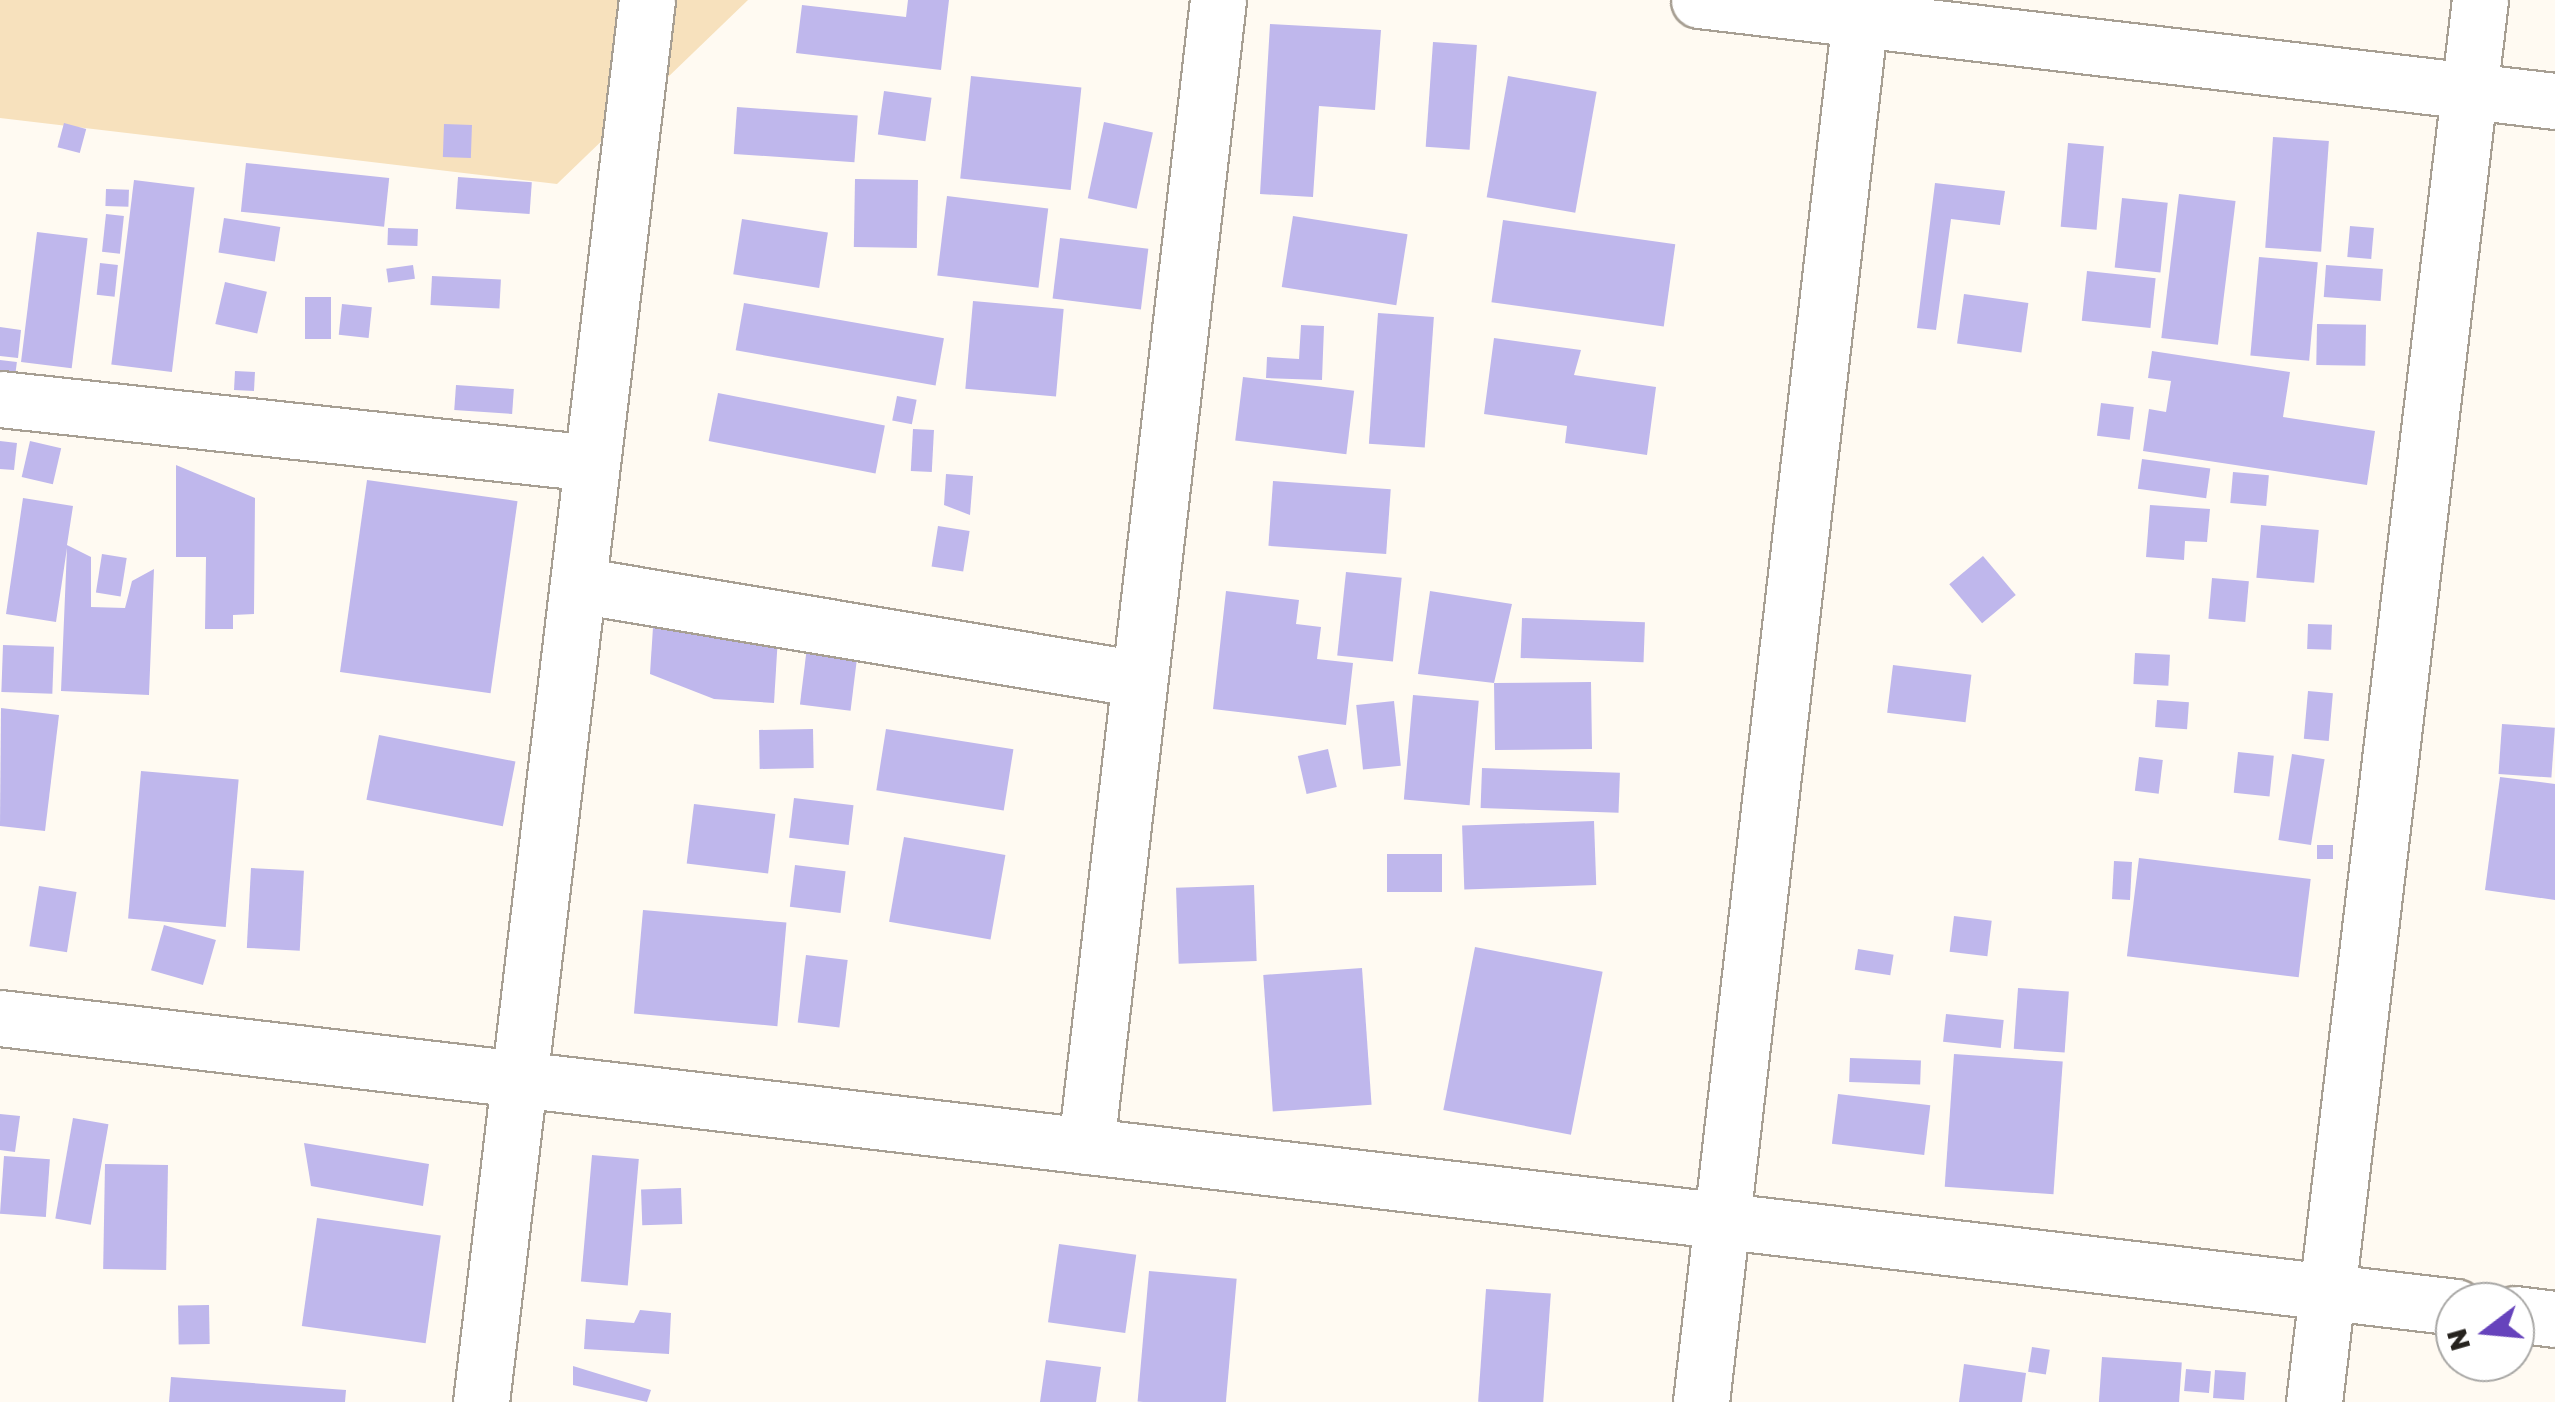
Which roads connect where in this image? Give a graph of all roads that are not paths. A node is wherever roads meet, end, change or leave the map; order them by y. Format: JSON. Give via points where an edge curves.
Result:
{"nodes":[{"id":1,"x":647,"y":0,"type":"edge"},
{"id":2,"x":1218,"y":0,"type":"edge"},
{"id":3,"x":1699,"y":0,"type":"edge"},
{"id":4,"x":2480,"y":0,"type":"edge"},
{"id":5,"x":1861,"y":10,"type":"edge"},
{"id":6,"x":2470,"y":91,"type":"junction"},
{"id":7,"x":2555,"y":101,"type":"edge"},
{"id":8,"x":0,"y":399,"type":"edge"},
{"id":9,"x":592,"y":464,"type":"junction"},
{"id":10,"x":578,"y":585,"type":"junction"},
{"id":11,"x":1140,"y":679,"type":"junction"},
{"id":12,"x":0,"y":1018,"type":"edge"},
{"id":13,"x":519,"y":1080,"type":"junction"},
{"id":14,"x":1086,"y":1146,"type":"junction"},
{"id":15,"x":1721,"y":1222,"type":"junction"},
{"id":16,"x":2327,"y":1292,"type":"junction"},
{"id":17,"x":2435,"y":1305,"type":"edge"},
{"id":18,"x":481,"y":1402,"type":"edge"},
{"id":19,"x":1700,"y":1402,"type":"edge"},
{"id":20,"x":2314,"y":1402,"type":"edge"}],
"edges":[{"from":1,"to":9,"type":"street"},
{"from":2,"to":11,"type":"street"},
{"from":3,"to":5,"type":"street"},
{"from":4,"to":6,"type":"street"},
{"from":5,"to":6,"type":"street"},
{"from":5,"to":15,"type":"street"},
{"from":6,"to":7,"type":"street"},
{"from":6,"to":16,"type":"street"},
{"from":8,"to":9,"type":"street"},
{"from":9,"to":10,"type":"street"},
{"from":10,"to":11,"type":"street"},
{"from":10,"to":13,"type":"street"},
{"from":11,"to":14,"type":"street"},
{"from":12,"to":13,"type":"street"},
{"from":13,"to":14,"type":"street"},
{"from":13,"to":18,"type":"street"},
{"from":14,"to":15,"type":"street"},
{"from":15,"to":16,"type":"street"},
{"from":15,"to":19,"type":"street"},
{"from":16,"to":17,"type":"street"},
{"from":16,"to":20,"type":"street"}]}
